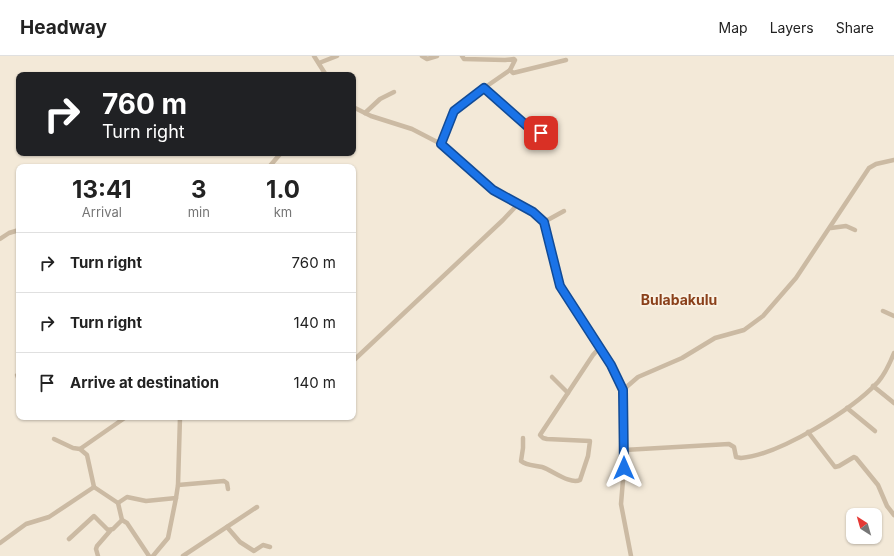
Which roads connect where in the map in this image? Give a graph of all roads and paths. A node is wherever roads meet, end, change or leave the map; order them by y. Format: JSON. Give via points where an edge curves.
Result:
{"nodes":[{"id":1,"x":314,"y":56,"type":"edge"},
{"id":2,"x":337,"y":56,"type":"edge"},
{"id":3,"x":422,"y":56,"type":"edge"},
{"id":4,"x":438,"y":56,"type":"edge"},
{"id":5,"x":462,"y":56,"type":"edge"},
{"id":6,"x":566,"y":60,"type":"dead end"},
{"id":7,"x":318,"y":63,"type":"junction"},
{"id":8,"x":510,"y":70,"type":"junction"},
{"id":9,"x":324,"y":72,"type":"edge"},
{"id":10,"x":484,"y":88,"type":"junction"},
{"id":11,"x":394,"y":92,"type":"dead end"},
{"id":12,"x":356,"y":108,"type":"edge"},
{"id":13,"x":365,"y":113,"type":"junction"},
{"id":14,"x":554,"y":132,"type":"dead end"},
{"id":15,"x":441,"y":144,"type":"junction"},
{"id":16,"x":278,"y":156,"type":"edge"},
{"id":17,"x":894,"y":160,"type":"edge"},
{"id":18,"x":271,"y":164,"type":"edge"},
{"id":19,"x":518,"y":204,"type":"junction"},
{"id":20,"x":564,"y":211,"type":"dead end"},
{"id":21,"x":544,"y":222,"type":"junction"},
{"id":22,"x":831,"y":228,"type":"junction"},
{"id":23,"x":855,"y":230,"type":"dead end"},
{"id":24,"x":16,"y":231,"type":"edge"},
{"id":25,"x":0,"y":239,"type":"edge"},
{"id":26,"x":883,"y":311,"type":"dead end"},
{"id":27,"x":894,"y":316,"type":"edge"},
{"id":28,"x":600,"y":347,"type":"junction"},
{"id":29,"x":894,"y":353,"type":"edge"},
{"id":30,"x":356,"y":358,"type":"edge"},
{"id":31,"x":892,"y":363,"type":"edge"},
{"id":32,"x":552,"y":377,"type":"dead end"},
{"id":33,"x":873,"y":386,"type":"junction"},
{"id":34,"x":623,"y":390,"type":"junction"},
{"id":35,"x":568,"y":393,"type":"junction"},
{"id":36,"x":894,"y":403,"type":"edge"},
{"id":37,"x":847,"y":408,"type":"junction"},
{"id":38,"x":122,"y":420,"type":"edge"},
{"id":39,"x":180,"y":420,"type":"edge"},
{"id":40,"x":875,"y":431,"type":"dead end"},
{"id":41,"x":808,"y":432,"type":"junction"},
{"id":42,"x":523,"y":438,"type":"dead end"},
{"id":43,"x":54,"y":439,"type":"dead end"},
{"id":44,"x":80,"y":449,"type":"junction"},
{"id":45,"x":624,"y":450,"type":"junction"},
{"id":46,"x":178,"y":485,"type":"junction"},
{"id":47,"x":94,"y":487,"type":"junction"},
{"id":48,"x":228,"y":489,"type":"dead end"},
{"id":49,"x":176,"y":498,"type":"junction"},
{"id":50,"x":118,"y":503,"type":"junction"},
{"id":51,"x":257,"y":507,"type":"dead end"},
{"id":52,"x":894,"y":515,"type":"edge"},
{"id":53,"x":122,"y":520,"type":"junction"},
{"id":54,"x":227,"y":527,"type":"junction"},
{"id":55,"x":110,"y":531,"type":"junction"},
{"id":56,"x":69,"y":539,"type":"dead end"},
{"id":57,"x":0,"y":543,"type":"edge"},
{"id":58,"x":270,"y":547,"type":"dead end"},
{"id":59,"x":254,"y":554,"type":"edge"},
{"id":60,"x":98,"y":556,"type":"edge"},
{"id":61,"x":149,"y":556,"type":"edge"},
{"id":62,"x":154,"y":556,"type":"edge"},
{"id":63,"x":183,"y":556,"type":"edge"},
{"id":64,"x":630,"y":556,"type":"edge"}],
"edges":[{"from":1,"to":7,"type":"street"},
{"from":2,"to":7,"type":"street"},
{"from":3,"to":4,"type":"street"},
{"from":5,"to":8,"type":"street","via":[[464,59],[515,59]]},
{"from":6,"to":8,"type":"street","via":[[512,73]]},
{"from":7,"to":9,"type":"street"},
{"from":8,"to":10,"type":"street"},
{"from":10,"to":14,"type":"street","via":[[536,134]]},
{"from":10,"to":15,"type":"street","via":[[454,111]]},
{"from":11,"to":13,"type":"street","via":[[380,99]]},
{"from":12,"to":13,"type":"street"},
{"from":13,"to":15,"type":"street","via":[[404,126]]},
{"from":15,"to":19,"type":"street","via":[[493,190]]},
{"from":16,"to":18,"type":"street"},
{"from":17,"to":22,"type":"street","via":[[872,165]]},
{"from":19,"to":21,"type":"street"},
{"from":19,"to":30,"type":"street"},
{"from":20,"to":21,"type":"street"},
{"from":21,"to":28,"type":"street","via":[[560,286]]},
{"from":22,"to":23,"type":"street","via":[[846,226]]},
{"from":22,"to":34,"type":"street","via":[[779,300],[753,325],[715,338],[682,358],[638,377]]},
{"from":24,"to":25,"type":"street"},
{"from":26,"to":27,"type":"street"},
{"from":28,"to":34,"type":"street"},
{"from":28,"to":35,"type":"street"},
{"from":29,"to":31,"type":"street"},
{"from":31,"to":33,"type":"street"},
{"from":32,"to":35,"type":"street"},
{"from":33,"to":36,"type":"street"},
{"from":33,"to":37,"type":"street"},
{"from":34,"to":45,"type":"street"},
{"from":35,"to":42,"type":"street","via":[[540,435],[547,440],[590,441],[580,480],[573,481],[542,467],[521,462]]},
{"from":37,"to":40,"type":"street"},
{"from":37,"to":41,"type":"street"},
{"from":38,"to":44,"type":"street"},
{"from":39,"to":46,"type":"street"},
{"from":41,"to":45,"type":"street","via":[[778,448],[745,458],[736,457],[734,447],[729,444]]},
{"from":41,"to":52,"type":"street","via":[[835,467],[856,458],[878,485]]},
{"from":43,"to":44,"type":"street"},
{"from":44,"to":47,"type":"street","via":[[87,455]]},
{"from":45,"to":64,"type":"street","via":[[621,504]]},
{"from":46,"to":48,"type":"street","via":[[224,481]]},
{"from":46,"to":49,"type":"street"},
{"from":47,"to":50,"type":"street"},
{"from":47,"to":57,"type":"street","via":[[44,520],[26,524]]},
{"from":49,"to":50,"type":"street","via":[[146,501],[127,497]]},
{"from":49,"to":62,"type":"street","via":[[168,538]]},
{"from":50,"to":53,"type":"street"},
{"from":51,"to":54,"type":"street"},
{"from":53,"to":55,"type":"street"},
{"from":53,"to":61,"type":"street","via":[[127,523]]},
{"from":54,"to":59,"type":"street"},
{"from":54,"to":63,"type":"street"},
{"from":55,"to":56,"type":"street","via":[[94,516]]},
{"from":55,"to":60,"type":"street","via":[[97,546]]},
{"from":58,"to":59,"type":"street","via":[[263,545]]}]}
